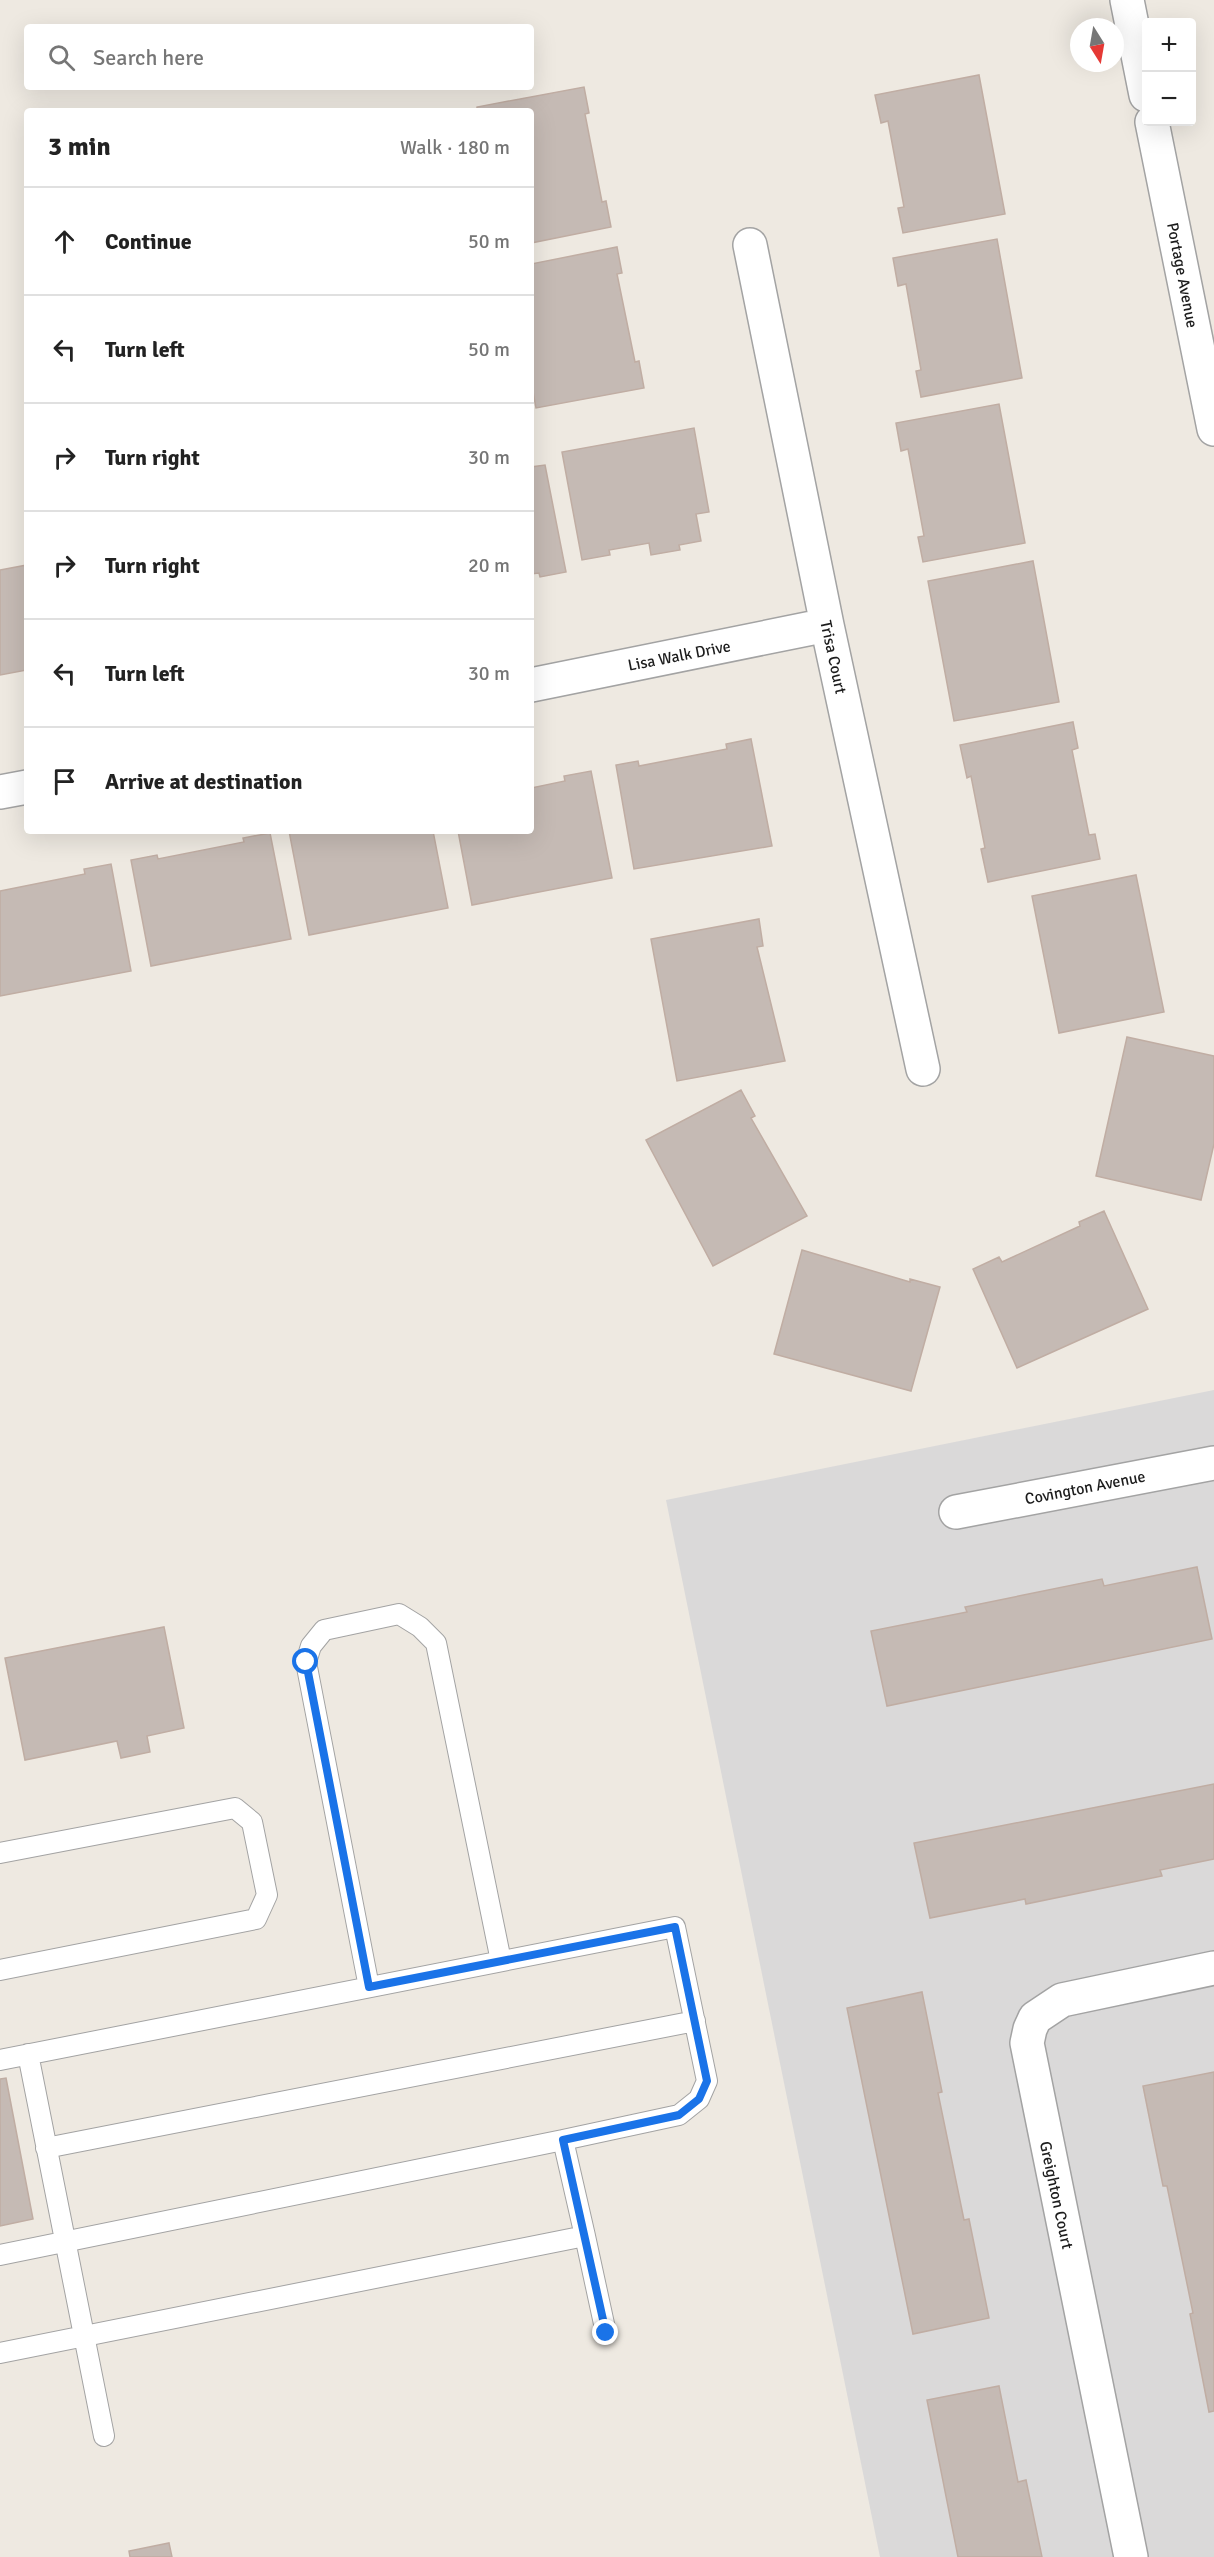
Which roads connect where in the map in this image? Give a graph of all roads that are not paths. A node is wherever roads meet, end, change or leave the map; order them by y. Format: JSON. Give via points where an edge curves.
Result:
{"nodes":[{"id":1,"x":1127,"y":0,"type":"edge"},
{"id":2,"x":1142,"y":75,"type":"edge"},
{"id":3,"x":1153,"y":126,"type":"edge"},
{"id":4,"x":750,"y":244,"type":"dead end"},
{"id":5,"x":1214,"y":429,"type":"edge"},
{"id":6,"x":827,"y":625,"type":"junction"},
{"id":7,"x":534,"y":684,"type":"edge"},
{"id":8,"x":24,"y":787,"type":"edge"},
{"id":9,"x":0,"y":792,"type":"edge"},
{"id":10,"x":922,"y":1069,"type":"dead end"},
{"id":11,"x":1214,"y":1463,"type":"edge"},
{"id":12,"x":956,"y":1512,"type":"dead end"},
{"id":13,"x":0,"y":1853,"type":"edge"},
{"id":14,"x":501,"y":1961,"type":"junction"},
{"id":15,"x":1214,"y":1968,"type":"edge"},
{"id":16,"x":0,"y":1970,"type":"edge"},
{"id":17,"x":369,"y":1987,"type":"junction"},
{"id":18,"x":694,"y":2021,"type":"junction"},
{"id":19,"x":28,"y":2054,"type":"junction"},
{"id":20,"x":0,"y":2060,"type":"edge"},
{"id":21,"x":563,"y":2140,"type":"junction"},
{"id":22,"x":46,"y":2148,"type":"junction"},
{"id":23,"x":585,"y":2236,"type":"junction"},
{"id":24,"x":65,"y":2242,"type":"junction"},
{"id":25,"x":0,"y":2255,"type":"edge"},
{"id":26,"x":606,"y":2333,"type":"dead end"},
{"id":27,"x":84,"y":2336,"type":"junction"},
{"id":28,"x":0,"y":2353,"type":"edge"},
{"id":29,"x":104,"y":2436,"type":"dead end"},
{"id":30,"x":1131,"y":2557,"type":"edge"}],
"edges":[{"from":1,"to":2,"type":"street"},
{"from":3,"to":5,"type":"street","name":"Portage Avenue"},
{"from":4,"to":6,"type":"street","name":"Trisa Court"},
{"from":6,"to":7,"type":"street","name":"Lisa Walk Drive"},
{"from":6,"to":10,"type":"street","name":"Trisa Court"},
{"from":8,"to":9,"type":"street"},
{"from":11,"to":12,"type":"street","name":"Covington Avenue"},
{"from":13,"to":16,"type":"lane","via":[[236,1809],[252,1822],[267,1895],[256,1919]]},
{"from":14,"to":17,"type":"lane"},
{"from":14,"to":17,"type":"lane","via":[[436,1642],[420,1626],[399,1614],[324,1630],[310,1646],[306,1662]]},
{"from":14,"to":18,"type":"lane","via":[[675,1927]]},
{"from":15,"to":30,"type":"street","name":"Greighton Court","via":[[1062,2000],[1035,2018],[1028,2043]]},
{"from":17,"to":19,"type":"lane"},
{"from":18,"to":21,"type":"lane","via":[[707,2081],[699,2099],[679,2115]]},
{"from":18,"to":22,"type":"lane"},
{"from":19,"to":20,"type":"lane"},
{"from":19,"to":22,"type":"lane"},
{"from":21,"to":23,"type":"lane"},
{"from":21,"to":24,"type":"lane"},
{"from":22,"to":24,"type":"lane"},
{"from":23,"to":26,"type":"lane"},
{"from":23,"to":27,"type":"lane"},
{"from":24,"to":25,"type":"lane"},
{"from":24,"to":27,"type":"lane"},
{"from":27,"to":28,"type":"lane"},
{"from":27,"to":29,"type":"lane"}]}
